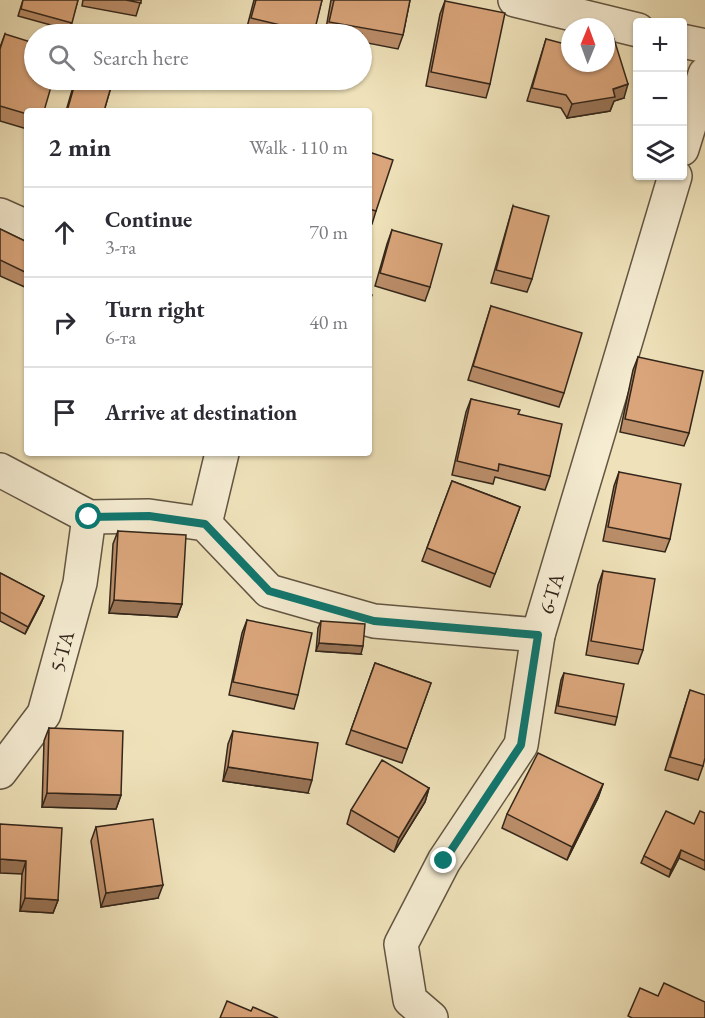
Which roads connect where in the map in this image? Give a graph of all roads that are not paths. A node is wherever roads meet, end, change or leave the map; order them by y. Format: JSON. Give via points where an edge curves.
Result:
{"nodes":[{"id":1,"x":515,"y":0,"type":"edge"},
{"id":2,"x":633,"y":29,"type":"edge"},
{"id":3,"x":687,"y":42,"type":"edge"},
{"id":4,"x":705,"y":46,"type":"edge"},
{"id":5,"x":705,"y":74,"type":"edge"},
{"id":6,"x":687,"y":133,"type":"edge"},
{"id":7,"x":674,"y":180,"type":"edge"},
{"id":8,"x":0,"y":215,"type":"edge"},
{"id":9,"x":24,"y":226,"type":"edge"},
{"id":10,"x":221,"y":456,"type":"edge"},
{"id":11,"x":0,"y":470,"type":"edge"},
{"id":12,"x":89,"y":517,"type":"junction"},
{"id":13,"x":205,"y":524,"type":"junction"},
{"id":14,"x":538,"y":635,"type":"junction"},
{"id":15,"x":0,"y":772,"type":"edge"},
{"id":16,"x":431,"y":1018,"type":"edge"}],
"edges":[{"from":1,"to":2,"type":"street"},
{"from":3,"to":4,"type":"street"},
{"from":5,"to":6,"type":"street"},
{"from":7,"to":14,"type":"street","name":"6-ТА"},
{"from":8,"to":9,"type":"street"},
{"from":10,"to":13,"type":"street"},
{"from":11,"to":12,"type":"street"},
{"from":12,"to":13,"type":"street","via":[[149,516]]},
{"from":12,"to":15,"type":"street","name":"5-ТА","via":[[80,583],[44,714]]},
{"from":13,"to":14,"type":"street","via":[[269,591],[374,621]]},
{"from":14,"to":16,"type":"street","name":"6-ТА","via":[[521,745],[444,861],[401,944],[410,1000]]}]}
